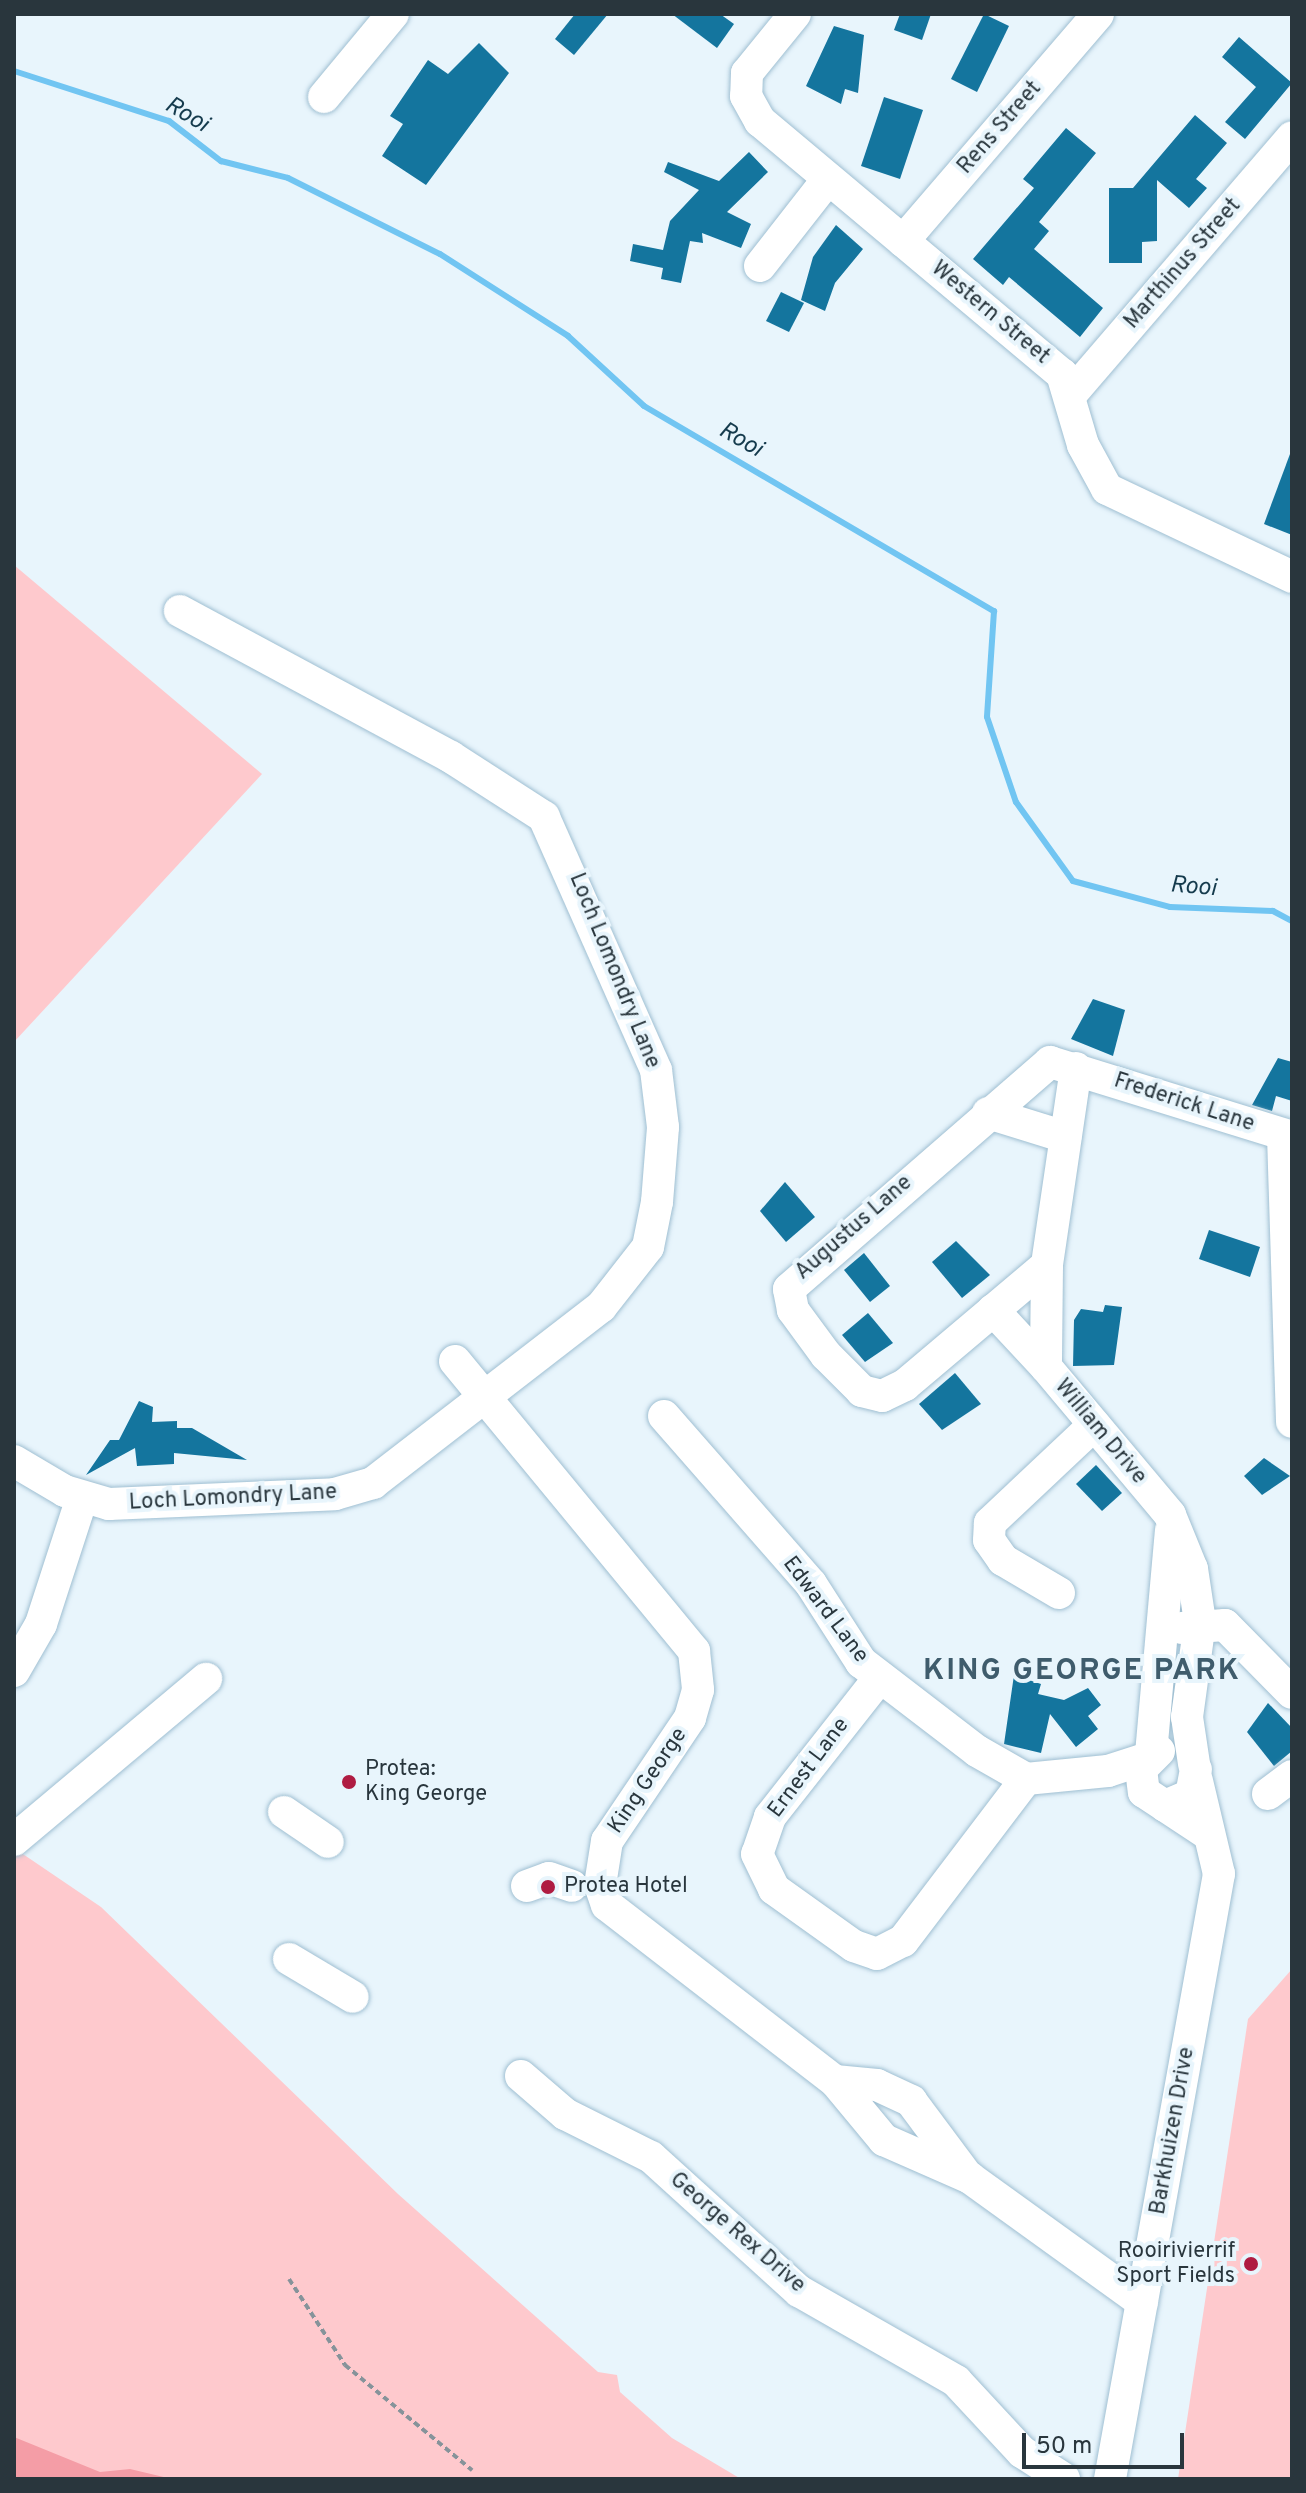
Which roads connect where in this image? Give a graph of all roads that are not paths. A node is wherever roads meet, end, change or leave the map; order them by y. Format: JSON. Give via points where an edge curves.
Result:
{"nodes":[{"id":1,"x":393,"y":14,"type":"edge"},
{"id":2,"x":795,"y":14,"type":"edge"},
{"id":3,"x":1098,"y":14,"type":"edge"},
{"id":4,"x":324,"y":97,"type":"dead end"},
{"id":5,"x":1292,"y":137,"type":"edge"},
{"id":6,"x":828,"y":179,"type":"junction"},
{"id":7,"x":903,"y":241,"type":"junction"},
{"id":8,"x":760,"y":266,"type":"dead end"},
{"id":9,"x":1073,"y":392,"type":"junction"},
{"id":10,"x":1292,"y":577,"type":"edge"},
{"id":11,"x":180,"y":611,"type":"dead end"},
{"id":12,"x":1076,"y":1068,"type":"junction"},
{"id":13,"x":988,"y":1113,"type":"junction"},
{"id":14,"x":1288,"y":1136,"type":"edge"},
{"id":15,"x":1065,"y":1137,"type":"junction"},
{"id":16,"x":1288,"y":1246,"type":"edge"},
{"id":17,"x":1047,"y":1265,"type":"junction"},
{"id":18,"x":993,"y":1310,"type":"junction"},
{"id":19,"x":455,"y":1361,"type":"dead end"},
{"id":20,"x":1046,"y":1367,"type":"junction"},
{"id":21,"x":482,"y":1396,"type":"junction"},
{"id":22,"x":664,"y":1416,"type":"dead end"},
{"id":23,"x":1292,"y":1422,"type":"edge"},
{"id":24,"x":1094,"y":1425,"type":"junction"},
{"id":25,"x":14,"y":1461,"type":"edge"},
{"id":26,"x":82,"y":1498,"type":"junction"},
{"id":27,"x":1170,"y":1515,"type":"junction"},
{"id":28,"x":1059,"y":1593,"type":"dead end"},
{"id":29,"x":1200,"y":1622,"type":"junction"},
{"id":30,"x":1166,"y":1633,"type":"junction"},
{"id":31,"x":14,"y":1671,"type":"edge"},
{"id":32,"x":880,"y":1677,"type":"junction"},
{"id":33,"x":206,"y":1679,"type":"dead end"},
{"id":34,"x":1292,"y":1693,"type":"edge"},
{"id":35,"x":1149,"y":1757,"type":"junction"},
{"id":36,"x":1108,"y":1771,"type":"junction"},
{"id":37,"x":1195,"y":1773,"type":"junction"},
{"id":38,"x":1026,"y":1779,"type":"junction"},
{"id":39,"x":1154,"y":1799,"type":"junction"},
{"id":40,"x":284,"y":1812,"type":"dead end"},
{"id":41,"x":1205,"y":1832,"type":"junction"},
{"id":42,"x":14,"y":1840,"type":"edge"},
{"id":43,"x":328,"y":1842,"type":"dead end"},
{"id":44,"x":527,"y":1886,"type":"dead end"},
{"id":45,"x":572,"y":1886,"type":"dead end"},
{"id":46,"x":289,"y":1959,"type":"dead end"},
{"id":47,"x":353,"y":1997,"type":"dead end"},
{"id":48,"x":521,"y":2076,"type":"dead end"},
{"id":49,"x":835,"y":2081,"type":"junction"},
{"id":50,"x":970,"y":2178,"type":"junction"},
{"id":51,"x":1142,"y":2302,"type":"junction"},
{"id":52,"x":1064,"y":2479,"type":"edge"},
{"id":53,"x":1110,"y":2479,"type":"edge"}],
"edges":[{"from":1,"to":4,"type":"street"},
{"from":2,"to":6,"type":"street","name":"Western Street","via":[[747,73],[746,96],[760,121]]},
{"from":3,"to":7,"type":"street","name":"Rens Street"},
{"from":5,"to":9,"type":"street","name":"Marthinus Street"},
{"from":6,"to":7,"type":"street","name":"Western Street"},
{"from":6,"to":8,"type":"street"},
{"from":7,"to":9,"type":"street","name":"Western Street","via":[[1046,358]]},
{"from":9,"to":10,"type":"street","name":"Western Street","via":[[1083,445],[1107,489]]},
{"from":11,"to":21,"type":"street","name":"Loch Lomondry Lane","via":[[532,803],[560,839],[656,1070],[663,1127],[648,1247],[601,1307]]},
{"from":12,"to":13,"type":"street","name":"Augustus Lane","via":[[1045,1064]]},
{"from":12,"to":14,"type":"street","name":"Frederick Lane"},
{"from":12,"to":15,"type":"street","name":"William Drive"},
{"from":13,"to":15,"type":"street"},
{"from":13,"to":18,"type":"street","name":"Augustus Lane","via":[[789,1289],[793,1310],[826,1355],[862,1391],[882,1396]]},
{"from":14,"to":16,"type":"street"},
{"from":15,"to":17,"type":"street","name":"William Drive"},
{"from":16,"to":23,"type":"street"},
{"from":17,"to":18,"type":"street","name":"Augustus Lane"},
{"from":17,"to":20,"type":"street","name":"William Drive"},
{"from":18,"to":20,"type":"street"},
{"from":19,"to":21,"type":"street","name":"King George"},
{"from":20,"to":24,"type":"street","name":"William Drive"},
{"from":21,"to":26,"type":"street","name":"Loch Lomondry Lane","via":[[390,1474],[356,1490],[137,1504]]},
{"from":21,"to":49,"type":"street","name":"King George","via":[[694,1651],[698,1690],[690,1718],[607,1841],[600,1885],[607,1905]]},
{"from":22,"to":32,"type":"street","name":"Edward Lane","via":[[811,1584],[844,1642]]},
{"from":24,"to":27,"type":"street","name":"William Drive"},
{"from":24,"to":28,"type":"street","via":[[990,1523],[989,1540],[1003,1560]]},
{"from":25,"to":26,"type":"street","name":"Loch Lomondry Lane"},
{"from":26,"to":31,"type":"street","via":[[41,1624]]},
{"from":27,"to":29,"type":"street","name":"William Drive","via":[[1195,1578]]},
{"from":27,"to":30,"type":"street"},
{"from":29,"to":30,"type":"street"},
{"from":29,"to":34,"type":"street","via":[[1230,1629]]},
{"from":29,"to":37,"type":"street","name":"William Drive","via":[[1187,1717]]},
{"from":30,"to":35,"type":"street"},
{"from":32,"to":38,"type":"street","name":"Edward Lane"},
{"from":32,"to":38,"type":"street","name":"Ernest Lane","via":[[770,1817],[757,1854],[774,1889],[854,1946],[877,1954],[903,1941]]},
{"from":33,"to":42,"type":"street"},
{"from":35,"to":36,"type":"street"},
{"from":35,"to":37,"type":"street","via":[[1175,1750]]},
{"from":35,"to":39,"type":"street"},
{"from":36,"to":38,"type":"street"},
{"from":36,"to":39,"type":"street"},
{"from":37,"to":39,"type":"street","via":[[1186,1800]]},
{"from":37,"to":41,"type":"street","name":"Barkhuizen Drive"},
{"from":39,"to":41,"type":"street"},
{"from":40,"to":43,"type":"street"},
{"from":41,"to":51,"type":"street","name":"Barkhuizen Drive","via":[[1219,1874]]},
{"from":44,"to":45,"type":"street","via":[[549,1878]]},
{"from":46,"to":47,"type":"street"},
{"from":48,"to":52,"type":"street","name":"George Rex Drive","via":[[565,2114],[651,2157],[799,2291],[956,2381],[1022,2452]]},
{"from":49,"to":50,"type":"street","name":"King George","via":[[884,2140]]},
{"from":49,"to":50,"type":"street","name":"King George","via":[[877,2085],[911,2101]]},
{"from":50,"to":51,"type":"street","name":"King George"},
{"from":51,"to":53,"type":"street","name":"Barkhuizen Drive"}]}
